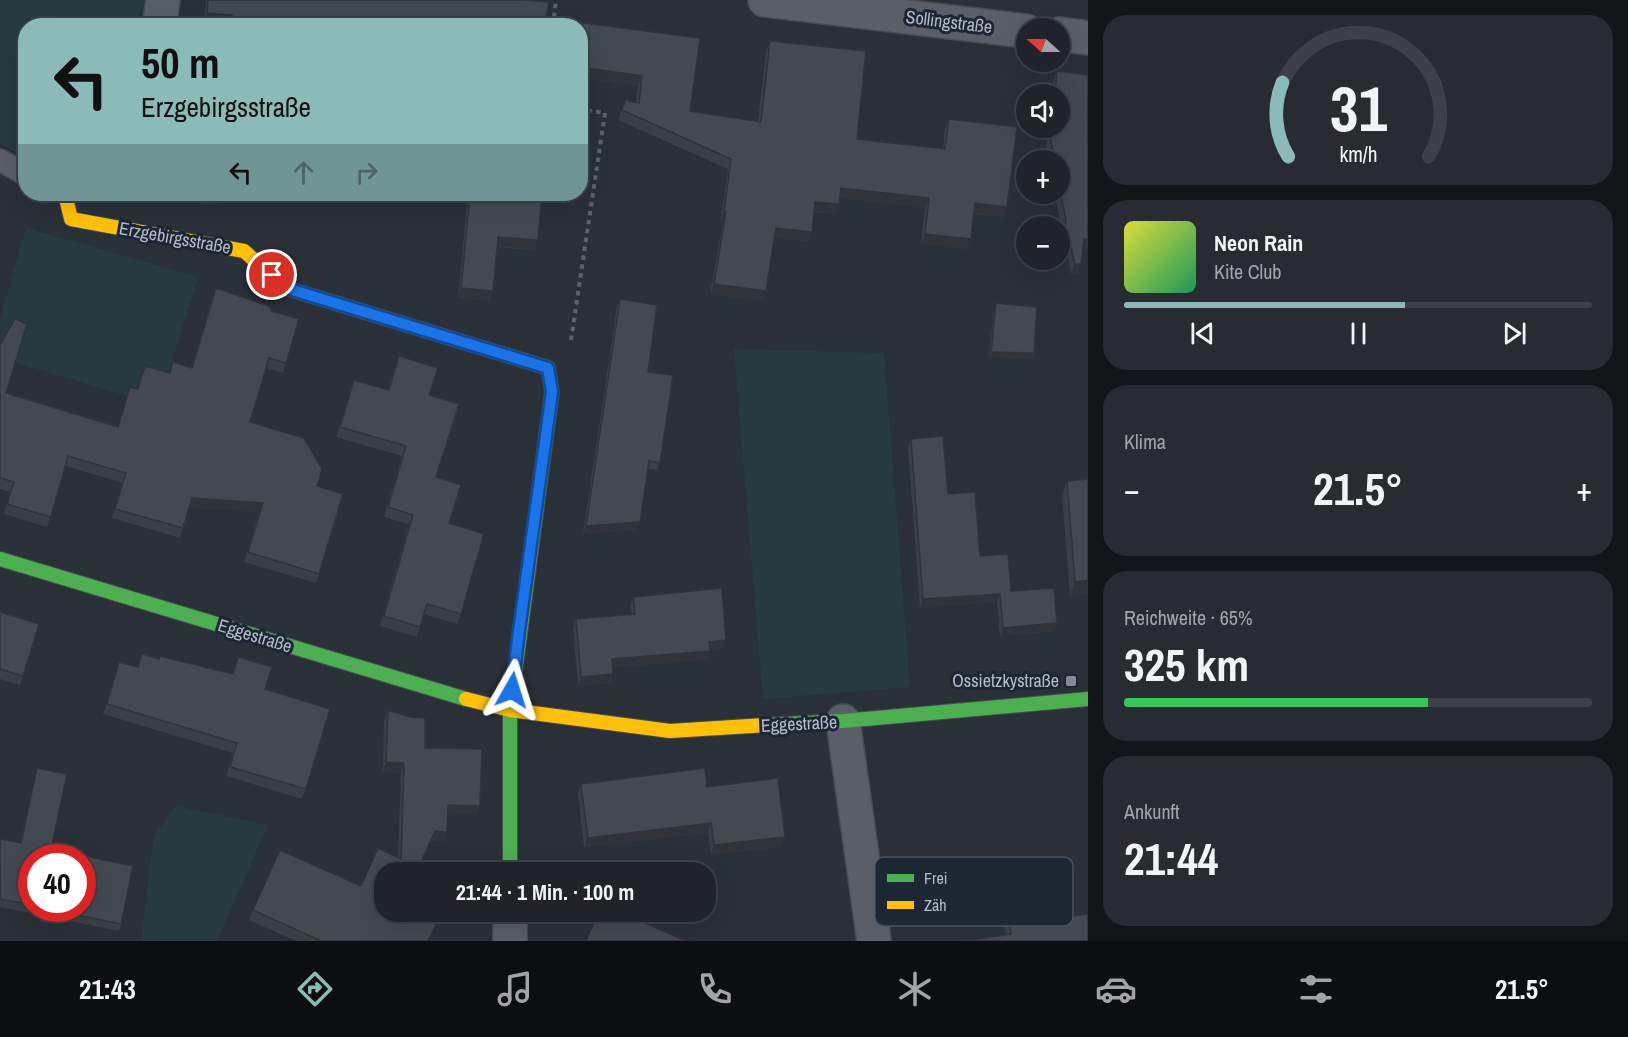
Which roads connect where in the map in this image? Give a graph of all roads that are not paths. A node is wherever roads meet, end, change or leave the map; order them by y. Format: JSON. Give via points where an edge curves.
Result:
{"nodes":[{"id":1,"x":163,"y":0,"type":"edge"},
{"id":2,"x":777,"y":1,"type":"edge"},
{"id":3,"x":160,"y":18,"type":"edge"},
{"id":4,"x":1016,"y":30,"type":"edge"},
{"id":5,"x":1070,"y":36,"type":"edge"},
{"id":6,"x":1088,"y":38,"type":"edge"},
{"id":7,"x":0,"y":160,"type":"edge"},
{"id":8,"x":18,"y":170,"type":"edge"},
{"id":9,"x":66,"y":201,"type":"edge"},
{"id":10,"x":0,"y":559,"type":"edge"},
{"id":11,"x":1088,"y":699,"type":"edge"},
{"id":12,"x":510,"y":710,"type":"junction"},
{"id":13,"x":843,"y":721,"type":"junction"},
{"id":14,"x":510,"y":862,"type":"edge"},
{"id":15,"x":510,"y":922,"type":"edge"},
{"id":16,"x":510,"y":941,"type":"edge"},
{"id":17,"x":874,"y":941,"type":"edge"}],
"edges":[{"from":1,"to":3,"type":"street"},
{"from":2,"to":4,"type":"street","name":"Sollingstraße"},
{"from":5,"to":6,"type":"street"},
{"from":7,"to":8,"type":"lane"},
{"from":9,"to":12,"type":"street","name":"Erzgebirgsstraße","via":[[71,219],[244,251],[286,288],[548,368],[552,392]]},
{"from":10,"to":12,"type":"street","name":"Eggestraße"},
{"from":11,"to":13,"type":"street","name":"Eggestraße"},
{"from":12,"to":13,"type":"street","name":"Eggestraße","via":[[670,731]]},
{"from":12,"to":14,"type":"street"},
{"from":13,"to":17,"type":"street"},
{"from":15,"to":16,"type":"street"}]}
